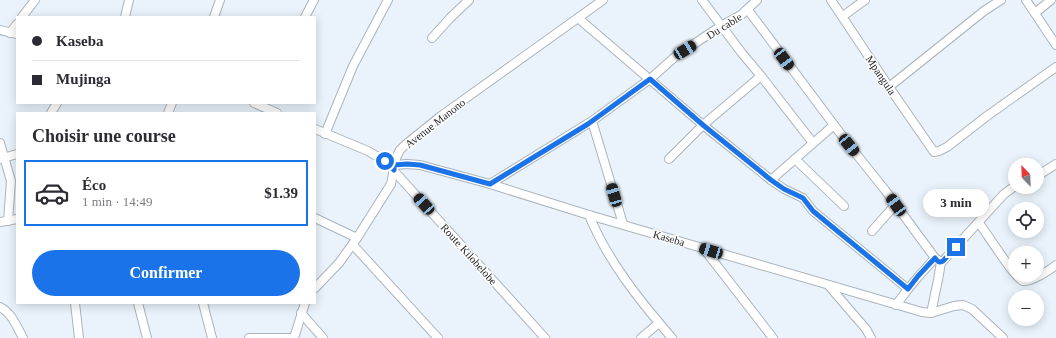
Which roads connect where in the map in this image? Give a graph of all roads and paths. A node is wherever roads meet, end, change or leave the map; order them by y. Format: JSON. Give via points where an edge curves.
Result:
{"nodes":[{"id":1,"x":35,"y":0,"type":"edge"},
{"id":2,"x":129,"y":0,"type":"edge"},
{"id":3,"x":220,"y":0,"type":"edge"},
{"id":4,"x":314,"y":0,"type":"edge"},
{"id":5,"x":388,"y":0,"type":"edge"},
{"id":6,"x":469,"y":0,"type":"edge"},
{"id":7,"x":603,"y":0,"type":"edge"},
{"id":8,"x":702,"y":0,"type":"edge"},
{"id":9,"x":757,"y":0,"type":"edge"},
{"id":10,"x":831,"y":0,"type":"edge"},
{"id":11,"x":865,"y":0,"type":"edge"},
{"id":12,"x":1001,"y":0,"type":"edge"},
{"id":13,"x":1026,"y":0,"type":"edge"},
{"id":14,"x":1050,"y":0,"type":"edge"},
{"id":15,"x":748,"y":10,"type":"junction"},
{"id":16,"x":1035,"y":13,"type":"junction"},
{"id":17,"x":23,"y":16,"type":"edge"},
{"id":18,"x":125,"y":16,"type":"edge"},
{"id":19,"x":214,"y":16,"type":"edge"},
{"id":20,"x":306,"y":16,"type":"edge"},
{"id":21,"x":843,"y":16,"type":"junction"},
{"id":22,"x":578,"y":18,"type":"junction"},
{"id":23,"x":16,"y":25,"type":"edge"},
{"id":24,"x":721,"y":26,"type":"junction"},
{"id":25,"x":8,"y":32,"type":"edge"},
{"id":26,"x":432,"y":38,"type":"dead end"},
{"id":27,"x":0,"y":39,"type":"edge"},
{"id":28,"x":1056,"y":45,"type":"edge"},
{"id":29,"x":1056,"y":66,"type":"edge"},
{"id":30,"x":761,"y":76,"type":"junction"},
{"id":31,"x":650,"y":79,"type":"junction"},
{"id":32,"x":889,"y":87,"type":"junction"},
{"id":33,"x":264,"y":105,"type":"edge"},
{"id":34,"x":275,"y":112,"type":"edge"},
{"id":35,"x":592,"y":121,"type":"junction"},
{"id":36,"x":703,"y":125,"type":"junction"},
{"id":37,"x":834,"y":125,"type":"junction"},
{"id":38,"x":316,"y":130,"type":"edge"},
{"id":39,"x":325,"y":134,"type":"junction"},
{"id":40,"x":0,"y":143,"type":"edge"},
{"id":41,"x":813,"y":143,"type":"junction"},
{"id":42,"x":16,"y":154,"type":"edge"},
{"id":43,"x":2,"y":158,"type":"edge"},
{"id":44,"x":669,"y":159,"type":"dead end"},
{"id":45,"x":795,"y":159,"type":"junction"},
{"id":46,"x":1056,"y":164,"type":"edge"},
{"id":47,"x":394,"y":168,"type":"junction"},
{"id":48,"x":1044,"y":172,"type":"edge"},
{"id":49,"x":771,"y":180,"type":"junction"},
{"id":50,"x":490,"y":184,"type":"junction"},
{"id":51,"x":1008,"y":191,"type":"edge"},
{"id":52,"x":896,"y":205,"type":"junction"},
{"id":53,"x":844,"y":206,"type":"dead end"},
{"id":54,"x":589,"y":215,"type":"junction"},
{"id":55,"x":16,"y":219,"type":"edge"},
{"id":56,"x":316,"y":219,"type":"edge"},
{"id":57,"x":4,"y":221,"type":"edge"},
{"id":58,"x":979,"y":223,"type":"junction"},
{"id":59,"x":623,"y":224,"type":"junction"},
{"id":60,"x":872,"y":231,"type":"dead end"},
{"id":61,"x":355,"y":241,"type":"junction"},
{"id":62,"x":703,"y":248,"type":"junction"},
{"id":63,"x":938,"y":260,"type":"junction"},
{"id":64,"x":1056,"y":265,"type":"edge"},
{"id":65,"x":828,"y":285,"type":"junction"},
{"id":66,"x":316,"y":287,"type":"edge"},
{"id":67,"x":908,"y":289,"type":"junction"},
{"id":68,"x":75,"y":304,"type":"edge"},
{"id":69,"x":138,"y":304,"type":"edge"},
{"id":70,"x":203,"y":304,"type":"edge"},
{"id":71,"x":305,"y":304,"type":"edge"},
{"id":72,"x":896,"y":304,"type":"junction"},
{"id":73,"x":0,"y":307,"type":"edge"},
{"id":74,"x":301,"y":313,"type":"junction"},
{"id":75,"x":931,"y":313,"type":"junction"},
{"id":76,"x":659,"y":323,"type":"junction"},
{"id":77,"x":768,"y":336,"type":"edge"},
{"id":78,"x":23,"y":338,"type":"edge"},
{"id":79,"x":79,"y":338,"type":"edge"},
{"id":80,"x":147,"y":338,"type":"edge"},
{"id":81,"x":212,"y":338,"type":"edge"},
{"id":82,"x":249,"y":338,"type":"edge"},
{"id":83,"x":294,"y":338,"type":"edge"},
{"id":84,"x":323,"y":338,"type":"edge"},
{"id":85,"x":438,"y":338,"type":"edge"},
{"id":86,"x":545,"y":338,"type":"edge"},
{"id":87,"x":641,"y":338,"type":"edge"},
{"id":88,"x":672,"y":338,"type":"edge"},
{"id":89,"x":871,"y":338,"type":"edge"},
{"id":90,"x":1003,"y":338,"type":"edge"}],
"edges":[{"from":1,"to":17,"type":"street"},
{"from":2,"to":18,"type":"street"},
{"from":3,"to":19,"type":"street"},
{"from":4,"to":20,"type":"street"},
{"from":5,"to":39,"type":"street","via":[[353,66]]},
{"from":6,"to":26,"type":"street"},
{"from":7,"to":22,"type":"street","name":"Avenue Manono"},
{"from":8,"to":24,"type":"street"},
{"from":9,"to":15,"type":"street","name":"Du cable"},
{"from":10,"to":21,"type":"street","name":"Mpangula"},
{"from":11,"to":21,"type":"street"},
{"from":12,"to":32,"type":"street"},
{"from":13,"to":16,"type":"street"},
{"from":14,"to":16,"type":"street"},
{"from":15,"to":24,"type":"street","name":"Du cable"},
{"from":15,"to":37,"type":"street"},
{"from":16,"to":28,"type":"street"},
{"from":21,"to":32,"type":"street","name":"Mpangula"},
{"from":22,"to":31,"type":"street"},
{"from":22,"to":47,"type":"street","name":"Avenue Manono","via":[[416,136],[400,150]]},
{"from":23,"to":25,"type":"street"},
{"from":24,"to":30,"type":"street"},
{"from":24,"to":31,"type":"street","name":"Du cable","via":[[676,56]]},
{"from":25,"to":27,"type":"street"},
{"from":29,"to":32,"type":"street","name":"Mpangula","via":[[947,147],[936,152]]},
{"from":30,"to":36,"type":"street"},
{"from":30,"to":41,"type":"street"},
{"from":31,"to":35,"type":"street","name":"Du cable"},
{"from":31,"to":36,"type":"street"},
{"from":33,"to":34,"type":"street"},
{"from":35,"to":50,"type":"street","name":"Du cable"},
{"from":35,"to":59,"type":"street"},
{"from":36,"to":44,"type":"street"},
{"from":36,"to":49,"type":"street"},
{"from":37,"to":41,"type":"street"},
{"from":37,"to":52,"type":"street"},
{"from":38,"to":39,"type":"street","name":"Route Kilobelobe"},
{"from":39,"to":47,"type":"street","name":"Route Kilobelobe","via":[[375,155]]},
{"from":40,"to":43,"type":"street"},
{"from":41,"to":45,"type":"street"},
{"from":42,"to":43,"type":"street"},
{"from":43,"to":57,"type":"street","via":[[11,180]]},
{"from":45,"to":49,"type":"street"},
{"from":45,"to":53,"type":"street"},
{"from":46,"to":48,"type":"street"},
{"from":47,"to":50,"type":"street","name":"Kaseba","via":[[407,164],[420,165]]},
{"from":47,"to":61,"type":"street","name":"Avenue Manono","via":[[391,184]]},
{"from":47,"to":86,"type":"street","name":"Route Kilobelobe"},
{"from":49,"to":67,"type":"street","via":[[803,198],[813,211]]},
{"from":50,"to":54,"type":"street","name":"Kaseba"},
{"from":51,"to":58,"type":"street"},
{"from":52,"to":60,"type":"street"},
{"from":52,"to":63,"type":"street"},
{"from":54,"to":59,"type":"street","name":"Kaseba"},
{"from":54,"to":76,"type":"street","via":[[614,262]]},
{"from":55,"to":57,"type":"street"},
{"from":56,"to":61,"type":"street"},
{"from":58,"to":63,"type":"street","via":[[943,261]]},
{"from":58,"to":64,"type":"street","via":[[1021,281],[1031,280]]},
{"from":59,"to":62,"type":"street","name":"Kaseba"},
{"from":61,"to":66,"type":"street","name":"Avenue Manono","via":[[335,268]]},
{"from":61,"to":85,"type":"street"},
{"from":62,"to":65,"type":"street","name":"Kaseba"},
{"from":62,"to":77,"type":"street"},
{"from":63,"to":67,"type":"street","via":[[918,276]]},
{"from":63,"to":75,"type":"street","via":[[939,275]]},
{"from":65,"to":72,"type":"street","name":"Kaseba"},
{"from":65,"to":89,"type":"street"},
{"from":67,"to":72,"type":"street"},
{"from":68,"to":79,"type":"street"},
{"from":69,"to":80,"type":"street"},
{"from":70,"to":81,"type":"street"},
{"from":71,"to":74,"type":"street"},
{"from":72,"to":75,"type":"street","name":"Kaseba"},
{"from":73,"to":78,"type":"street","via":[[11,316]]},
{"from":74,"to":83,"type":"street"},
{"from":74,"to":84,"type":"street"},
{"from":75,"to":90,"type":"street","via":[[963,305],[972,309]]},
{"from":76,"to":87,"type":"street"},
{"from":76,"to":88,"type":"street"},
{"from":82,"to":83,"type":"street"}]}
